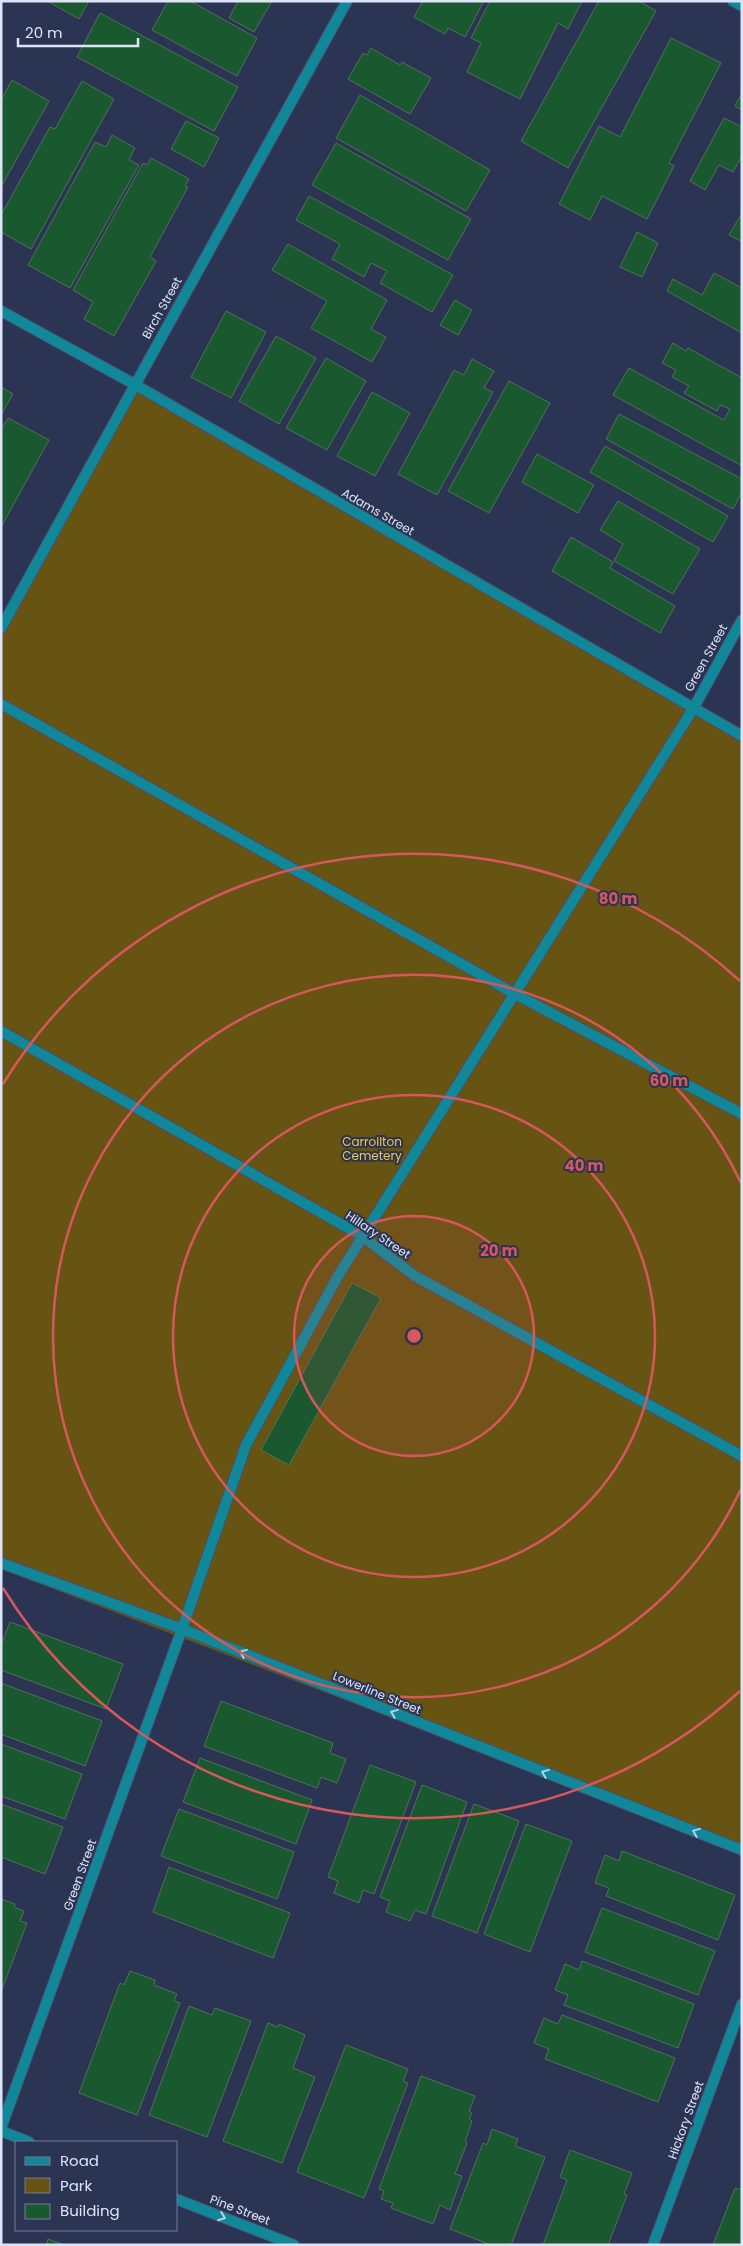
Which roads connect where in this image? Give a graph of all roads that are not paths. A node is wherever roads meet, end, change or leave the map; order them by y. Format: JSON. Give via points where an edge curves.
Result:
{"nodes":[{"id":1,"x":347,"y":1,"type":"edge"},
{"id":2,"x":733,"y":1,"type":"edge"},
{"id":3,"x":742,"y":6,"type":"edge"},
{"id":4,"x":1,"y":311,"type":"edge"},
{"id":5,"x":134,"y":384,"type":"junction"},
{"id":6,"x":742,"y":620,"type":"edge"},
{"id":7,"x":1,"y":628,"type":"edge"},
{"id":8,"x":1,"y":704,"type":"edge"},
{"id":9,"x":693,"y":709,"type":"junction"},
{"id":10,"x":742,"y":736,"type":"edge"},
{"id":11,"x":516,"y":994,"type":"junction"},
{"id":12,"x":1,"y":1031,"type":"edge"},
{"id":13,"x":742,"y":1114,"type":"edge"},
{"id":14,"x":362,"y":1236,"type":"junction"},
{"id":15,"x":742,"y":1456,"type":"edge"},
{"id":16,"x":1,"y":1563,"type":"edge"},
{"id":17,"x":182,"y":1629,"type":"junction"},
{"id":18,"x":742,"y":1850,"type":"edge"},
{"id":19,"x":742,"y":2004,"type":"edge"},
{"id":20,"x":1,"y":2130,"type":"edge"},
{"id":21,"x":27,"y":2141,"type":"edge"},
{"id":22,"x":178,"y":2200,"type":"edge"},
{"id":23,"x":294,"y":2245,"type":"edge"},
{"id":24,"x":653,"y":2245,"type":"edge"}],
"edges":[{"from":1,"to":5,"type":"street","name":"Birch Street"},
{"from":2,"to":3,"type":"street"},
{"from":4,"to":5,"type":"street","name":"Adams Street"},
{"from":5,"to":7,"type":"street","name":"Birch Street"},
{"from":5,"to":9,"type":"street","name":"Adams Street"},
{"from":6,"to":9,"type":"street","name":"Green Street"},
{"from":8,"to":11,"type":"street"},
{"from":9,"to":10,"type":"street","name":"Adams Street"},
{"from":9,"to":11,"type":"street","name":"Green Street"},
{"from":11,"to":13,"type":"street"},
{"from":11,"to":14,"type":"street","name":"Green Street"},
{"from":12,"to":14,"type":"street","name":"Hillary Street"},
{"from":14,"to":15,"type":"street","name":"Hillary Street","via":[[415,1276]]},
{"from":14,"to":17,"type":"street","name":"Green Street","via":[[246,1446]]},
{"from":16,"to":17,"type":"street","name":"Lowerline Street"},
{"from":18,"to":17,"type":"street","name":"Lowerline Street","one_way":true},
{"from":17,"to":20,"type":"street","name":"Green Street"},
{"from":19,"to":24,"type":"street","name":"Hickory Street"},
{"from":20,"to":21,"type":"street"},
{"from":22,"to":23,"type":"street","name":"Pine Street","one_way":true}]}
